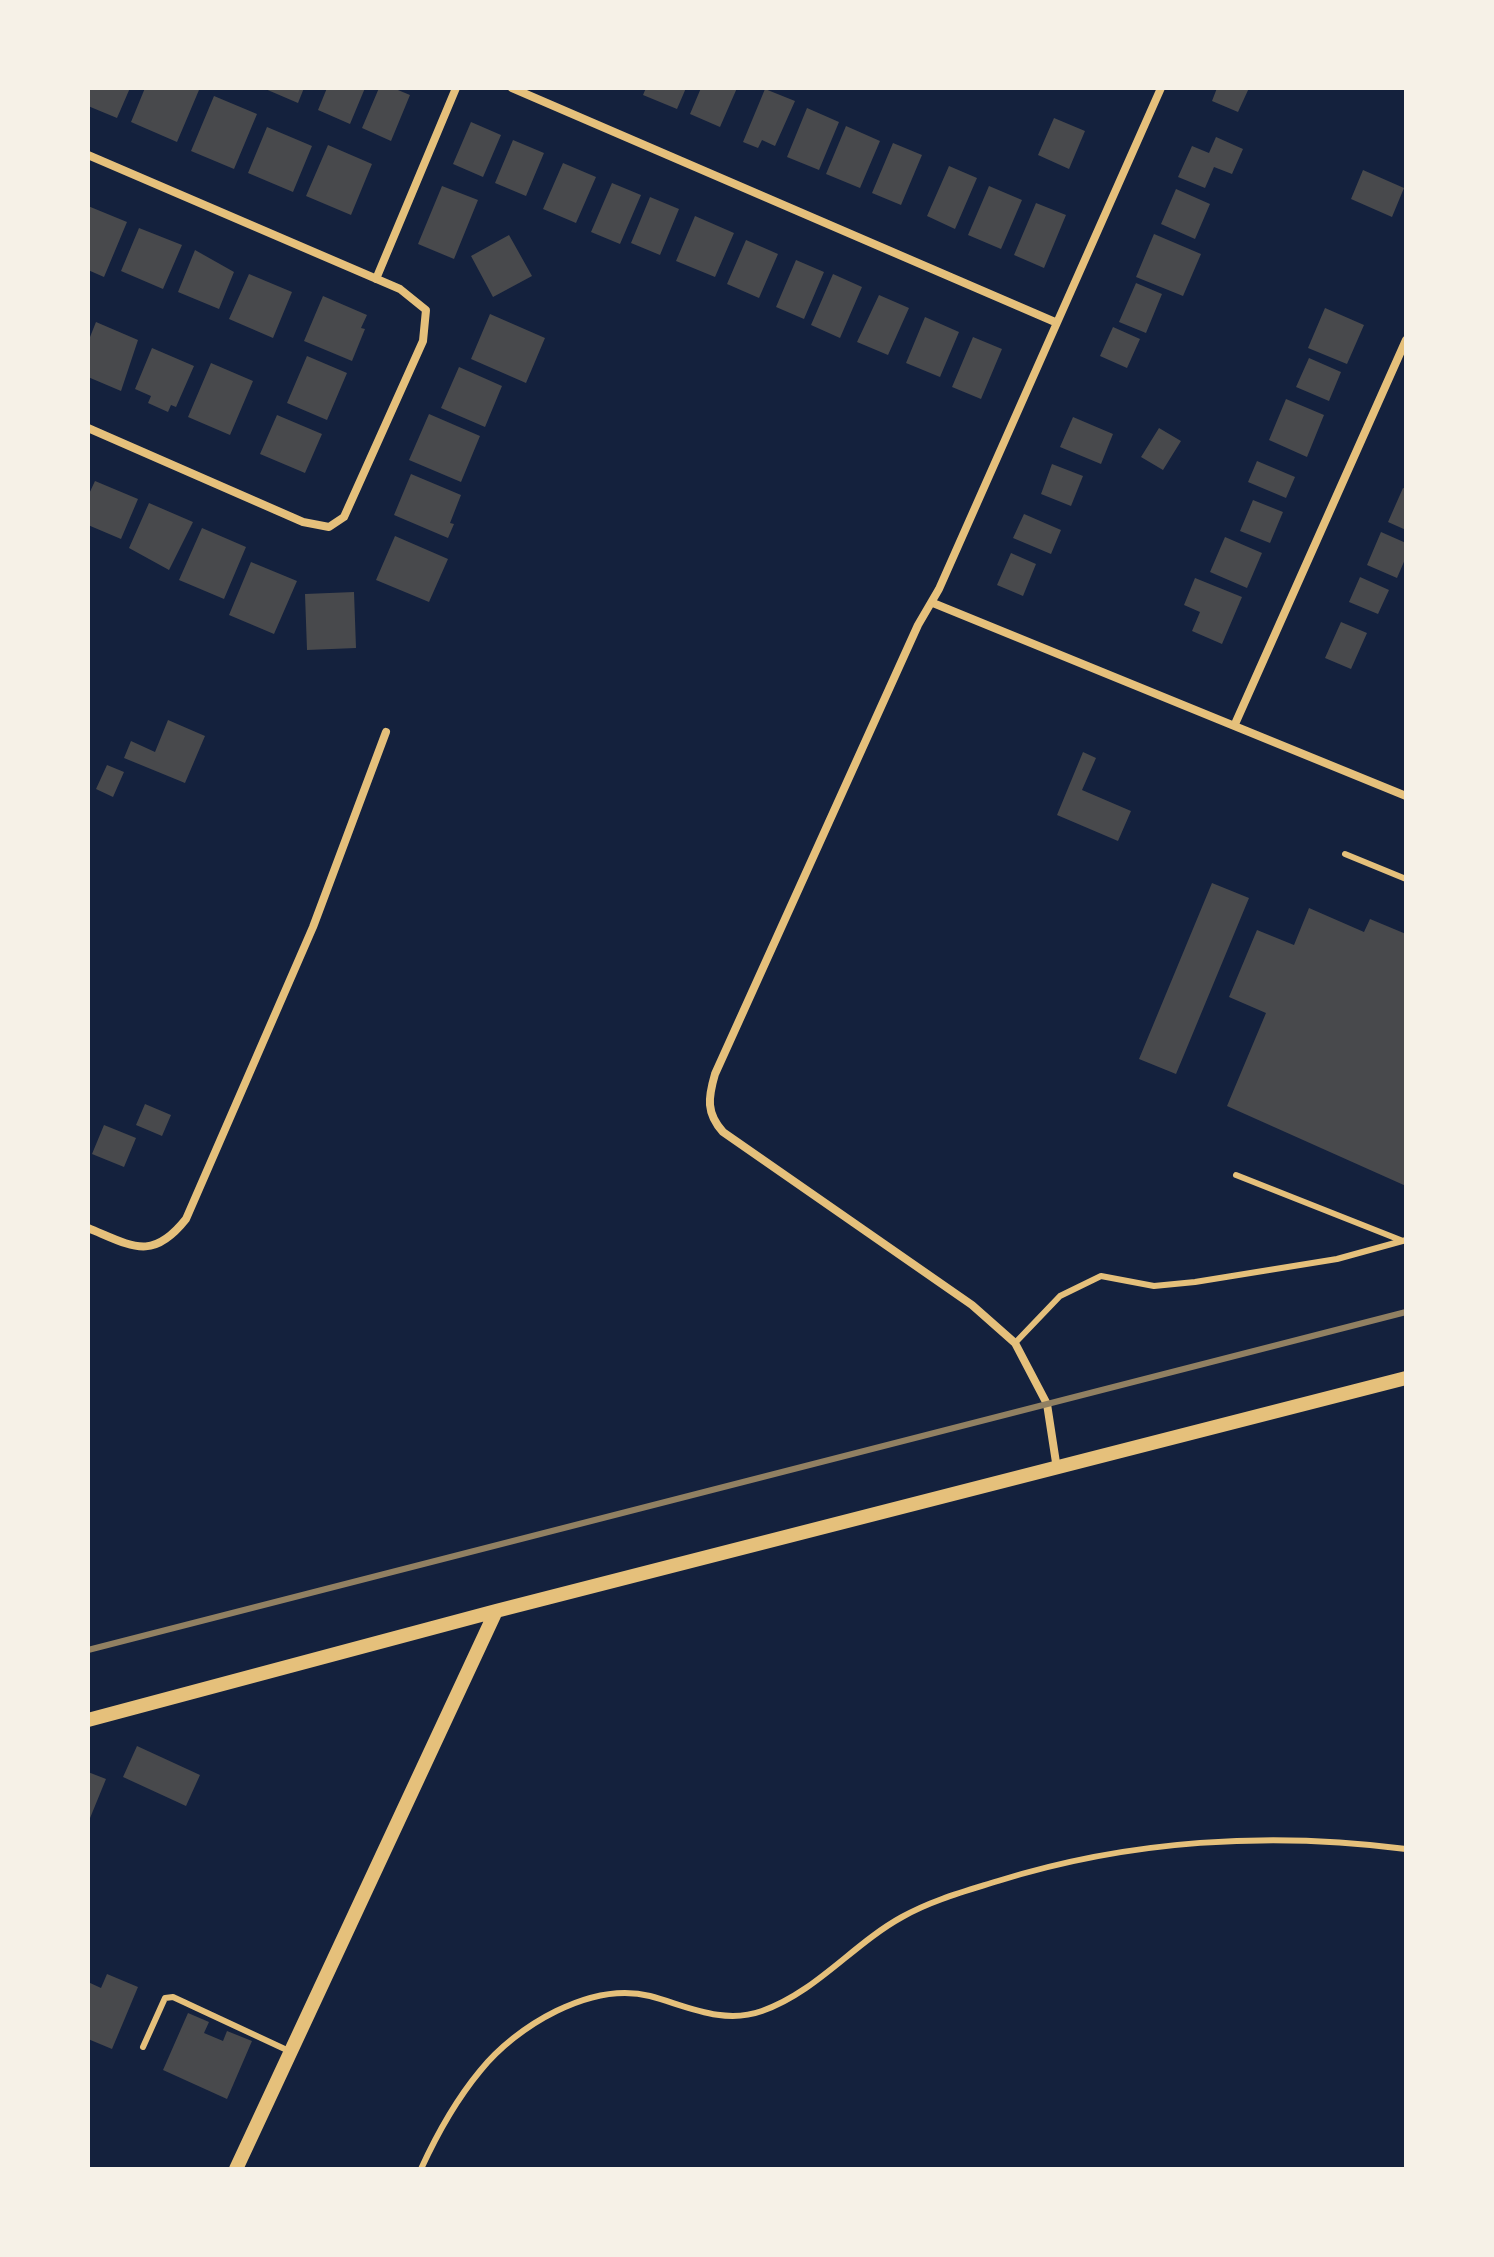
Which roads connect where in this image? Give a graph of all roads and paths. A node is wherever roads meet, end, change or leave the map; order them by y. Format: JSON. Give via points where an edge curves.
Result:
{"nodes":[{"id":1,"x":456,"y":88,"type":"edge"},
{"id":2,"x":512,"y":88,"type":"edge"},
{"id":3,"x":1161,"y":88,"type":"edge"},
{"id":4,"x":88,"y":155,"type":"edge"},
{"id":5,"x":376,"y":279,"type":"junction"},
{"id":6,"x":1055,"y":322,"type":"junction"},
{"id":7,"x":1406,"y":340,"type":"edge"},
{"id":8,"x":88,"y":428,"type":"edge"},
{"id":9,"x":933,"y":603,"type":"junction"},
{"id":10,"x":1235,"y":724,"type":"junction"},
{"id":11,"x":386,"y":732,"type":"dead end"},
{"id":12,"x":1406,"y":796,"type":"edge"},
{"id":13,"x":1345,"y":854,"type":"dead end"},
{"id":14,"x":1406,"y":879,"type":"edge"},
{"id":15,"x":1236,"y":1175,"type":"dead end"},
{"id":16,"x":88,"y":1228,"type":"edge"},
{"id":17,"x":1404,"y":1241,"type":"edge"},
{"id":18,"x":1015,"y":1343,"type":"junction"},
{"id":19,"x":1406,"y":1378,"type":"edge"},
{"id":20,"x":1057,"y":1470,"type":"junction"},
{"id":21,"x":496,"y":1611,"type":"junction"},
{"id":22,"x":88,"y":1720,"type":"edge"},
{"id":23,"x":1406,"y":1849,"type":"edge"},
{"id":24,"x":143,"y":2047,"type":"dead end"},
{"id":25,"x":289,"y":2051,"type":"junction"},
{"id":26,"x":236,"y":2169,"type":"edge"},
{"id":27,"x":421,"y":2169,"type":"edge"}],
"edges":[{"from":1,"to":5,"type":"street"},
{"from":2,"to":6,"type":"street"},
{"from":3,"to":6,"type":"street"},
{"from":4,"to":5,"type":"street"},
{"from":5,"to":8,"type":"street","via":[[400,289],[426,310],[423,341],[344,517],[329,527],[303,522]]},
{"from":6,"to":9,"type":"street"},
{"from":7,"to":10,"type":"street"},
{"from":9,"to":10,"type":"street"},
{"from":9,"to":18,"type":"street","via":[[918,625],[777,935],[708,1099],[712,1120],[723,1132],[972,1305]]},
{"from":10,"to":12,"type":"street"},
{"from":11,"to":16,"type":"street","via":[[313,927],[186,1219],[159,1245],[132,1246]]},
{"from":13,"to":14,"type":"lane"},
{"from":15,"to":17,"type":"lane"},
{"from":17,"to":18,"type":"lane","via":[[1337,1259],[1195,1282],[1154,1286],[1101,1276],[1060,1296]]},
{"from":18,"to":20,"type":"street","via":[[1047,1404]]},
{"from":19,"to":20,"type":"street"},
{"from":20,"to":21,"type":"street"},
{"from":21,"to":22,"type":"street"},
{"from":21,"to":25,"type":"street"},
{"from":23,"to":27,"type":"lane","via":[[1296,1840],[1191,1844],[1100,1855],[967,1890],[901,1917],[814,1983],[753,2015],[696,2012],[630,1993],[587,1999],[526,2030],[481,2069],[453,2107]]},
{"from":24,"to":25,"type":"lane","via":[[165,1998],[173,1997]]},
{"from":25,"to":26,"type":"street"}]}
